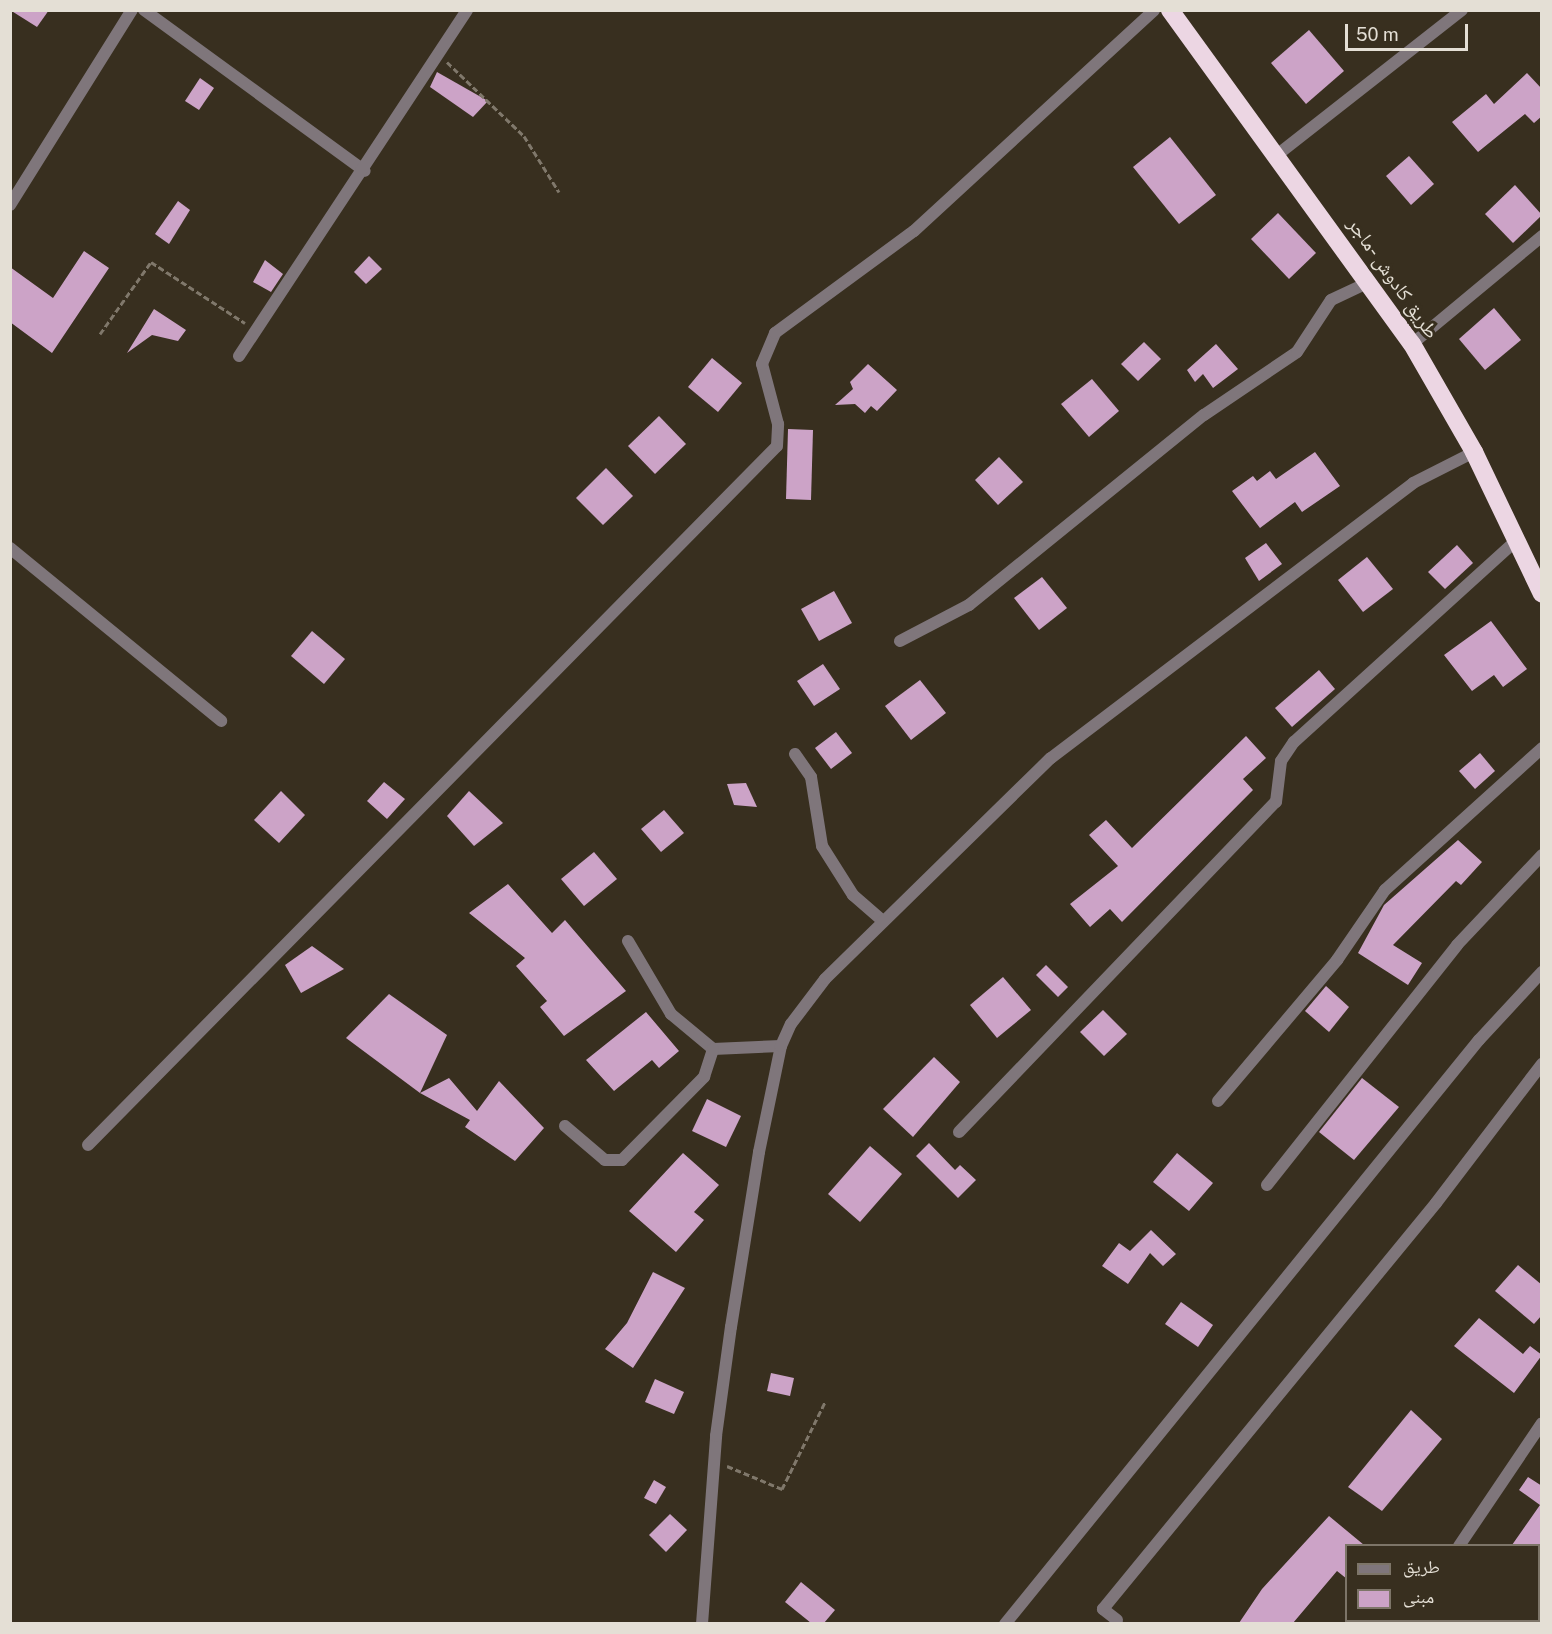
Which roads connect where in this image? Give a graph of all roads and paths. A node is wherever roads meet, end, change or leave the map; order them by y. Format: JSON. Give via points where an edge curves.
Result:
{"nodes":[{"id":1,"x":132,"y":10,"type":"edge"},
{"id":2,"x":144,"y":10,"type":"edge"},
{"id":3,"x":467,"y":10,"type":"edge"},
{"id":4,"x":1154,"y":10,"type":"edge"},
{"id":5,"x":1170,"y":10,"type":"edge"},
{"id":6,"x":1462,"y":10,"type":"edge"},
{"id":7,"x":439,"y":56,"type":"junction"},
{"id":8,"x":1277,"y":155,"type":"junction"},
{"id":9,"x":366,"y":171,"type":"junction"},
{"id":10,"x":559,"y":192,"type":"dead end"},
{"id":11,"x":10,"y":205,"type":"edge"},
{"id":12,"x":1542,"y":236,"type":"edge"},
{"id":13,"x":1369,"y":282,"type":"junction"},
{"id":14,"x":257,"y":330,"type":"junction"},
{"id":15,"x":100,"y":333,"type":"dead end"},
{"id":16,"x":1412,"y":344,"type":"junction"},
{"id":17,"x":239,"y":356,"type":"dead end"},
{"id":18,"x":1474,"y":452,"type":"junction"},
{"id":19,"x":1516,"y":541,"type":"junction"},
{"id":20,"x":10,"y":548,"type":"edge"},
{"id":21,"x":1542,"y":594,"type":"edge"},
{"id":22,"x":900,"y":641,"type":"dead end"},
{"id":23,"x":221,"y":721,"type":"dead end"},
{"id":24,"x":1542,"y":748,"type":"edge"},
{"id":25,"x":795,"y":754,"type":"dead end"},
{"id":26,"x":1542,"y":855,"type":"edge"},
{"id":27,"x":883,"y":921,"type":"junction"},
{"id":28,"x":628,"y":940,"type":"dead end"},
{"id":29,"x":1542,"y":972,"type":"edge"},
{"id":30,"x":781,"y":1046,"type":"junction"},
{"id":31,"x":712,"y":1049,"type":"junction"},
{"id":32,"x":1542,"y":1064,"type":"edge"},
{"id":33,"x":1218,"y":1101,"type":"dead end"},
{"id":34,"x":565,"y":1126,"type":"dead end"},
{"id":35,"x":959,"y":1132,"type":"dead end"},
{"id":36,"x":88,"y":1145,"type":"dead end"},
{"id":37,"x":1267,"y":1185,"type":"dead end"},
{"id":38,"x":825,"y":1402,"type":"dead end"},
{"id":39,"x":1542,"y":1423,"type":"edge"},
{"id":40,"x":714,"y":1461,"type":"junction"},
{"id":41,"x":1460,"y":1544,"type":"edge"},
{"id":42,"x":1117,"y":1620,"type":"dead end"},
{"id":43,"x":702,"y":1623,"type":"edge"},
{"id":44,"x":1005,"y":1623,"type":"edge"}],
"edges":[{"from":1,"to":11,"type":"street"},
{"from":2,"to":9,"type":"street"},
{"from":3,"to":7,"type":"street"},
{"from":4,"to":36,"type":"street","via":[[914,231],[775,333],[762,364],[778,424],[777,446]]},
{"from":5,"to":8,"type":"highway","name":"طريق كادوش -ماجر"},
{"from":6,"to":8,"type":"street"},
{"from":7,"to":9,"type":"street"},
{"from":7,"to":10,"type":"path","via":[[524,136]]},
{"from":8,"to":13,"type":"highway","name":"طريق كادوش -ماجر"},
{"from":9,"to":14,"type":"street"},
{"from":12,"to":16,"type":"street"},
{"from":13,"to":16,"type":"highway","name":"طريق كادوش -ماجر"},
{"from":13,"to":22,"type":"street","via":[[1331,300],[1297,352],[1204,415],[969,605]]},
{"from":14,"to":15,"type":"path","via":[[151,262]]},
{"from":14,"to":17,"type":"street"},
{"from":16,"to":18,"type":"highway","name":"طريق كادوش -ماجر"},
{"from":18,"to":19,"type":"highway","name":"طريق كادوش -ماجر"},
{"from":18,"to":27,"type":"street","via":[[1413,483],[1051,758]]},
{"from":19,"to":21,"type":"highway","name":"طريق كادوش -ماجر"},
{"from":19,"to":35,"type":"street","via":[[1294,742],[1281,761],[1276,802]]},
{"from":20,"to":23,"type":"street"},
{"from":24,"to":33,"type":"street","via":[[1385,890],[1337,960]]},
{"from":25,"to":27,"type":"street","via":[[811,777],[822,846],[853,895]]},
{"from":26,"to":37,"type":"street","via":[[1457,945]]},
{"from":27,"to":30,"type":"street","via":[[825,979]]},
{"from":28,"to":31,"type":"street","via":[[671,1014]]},
{"from":29,"to":44,"type":"street","via":[[1479,1040]]},
{"from":30,"to":31,"type":"street"},
{"from":30,"to":40,"type":"street","via":[[759,1152]]},
{"from":31,"to":34,"type":"street","via":[[704,1077],[622,1160],[605,1160]]},
{"from":32,"to":42,"type":"street","via":[[1392,1259],[1103,1609]]},
{"from":38,"to":40,"type":"path","via":[[782,1489]]},
{"from":39,"to":41,"type":"street"},
{"from":40,"to":43,"type":"street"}]}
